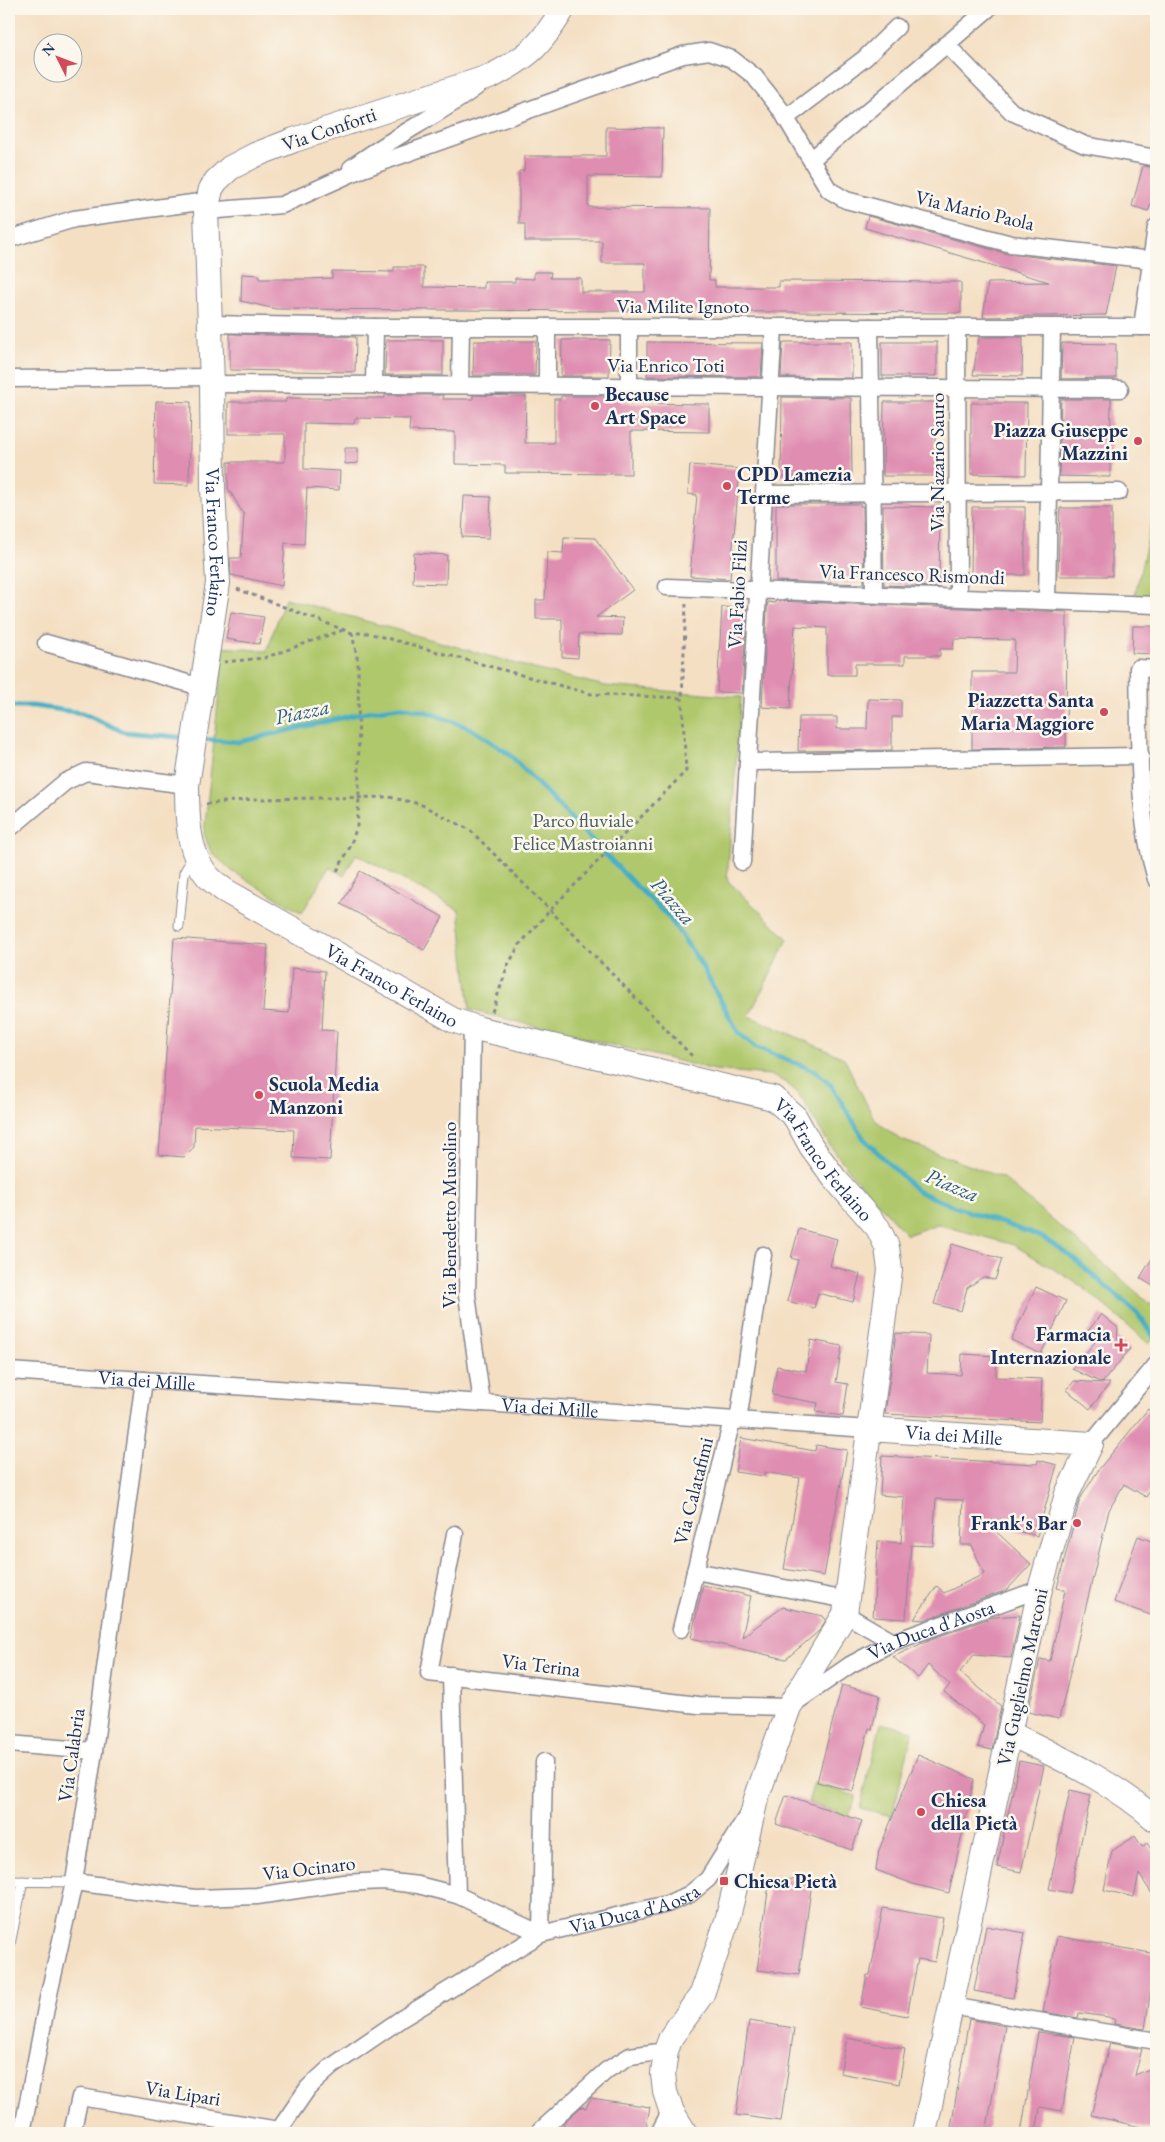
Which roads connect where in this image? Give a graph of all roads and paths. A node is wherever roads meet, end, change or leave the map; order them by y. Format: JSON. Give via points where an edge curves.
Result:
{"nodes":[{"id":1,"x":563,"y":9,"type":"edge"},
{"id":2,"x":988,"y":9,"type":"edge"},
{"id":3,"x":897,"y":27,"type":"dead end"},
{"id":4,"x":946,"y":44,"type":"junction"},
{"id":5,"x":492,"y":76,"type":"junction"},
{"id":6,"x":786,"y":118,"type":"junction"},
{"id":7,"x":1156,"y":158,"type":"edge"},
{"id":8,"x":812,"y":159,"type":"junction"},
{"id":9,"x":332,"y":183,"type":"junction"},
{"id":10,"x":207,"y":206,"type":"junction"},
{"id":11,"x":1156,"y":227,"type":"edge"},
{"id":12,"x":9,"y":239,"type":"edge"},
{"id":13,"x":1152,"y":260,"type":"junction"},
{"id":14,"x":210,"y":324,"type":"junction"},
{"id":15,"x":375,"y":327,"type":"junction"},
{"id":16,"x":461,"y":327,"type":"junction"},
{"id":17,"x":547,"y":327,"type":"junction"},
{"id":18,"x":629,"y":327,"type":"junction"},
{"id":19,"x":774,"y":327,"type":"junction"},
{"id":20,"x":870,"y":327,"type":"junction"},
{"id":21,"x":1052,"y":327,"type":"junction"},
{"id":22,"x":1149,"y":327,"type":"edge"},
{"id":23,"x":957,"y":328,"type":"junction"},
{"id":24,"x":9,"y":379,"type":"edge"},
{"id":25,"x":212,"y":381,"type":"junction"},
{"id":26,"x":374,"y":385,"type":"junction"},
{"id":27,"x":460,"y":385,"type":"junction"},
{"id":28,"x":547,"y":385,"type":"junction"},
{"id":29,"x":629,"y":386,"type":"junction"},
{"id":30,"x":771,"y":386,"type":"junction"},
{"id":31,"x":871,"y":387,"type":"junction"},
{"id":32,"x":958,"y":387,"type":"junction"},
{"id":33,"x":1050,"y":387,"type":"junction"},
{"id":34,"x":1120,"y":389,"type":"dead end"},
{"id":35,"x":958,"y":492,"type":"junction"},
{"id":36,"x":1049,"y":492,"type":"junction"},
{"id":37,"x":1119,"y":492,"type":"dead end"},
{"id":38,"x":873,"y":493,"type":"junction"},
{"id":39,"x":764,"y":494,"type":"junction"},
{"id":40,"x":218,"y":583,"type":"junction"},
{"id":41,"x":667,"y":587,"type":"dead end"},
{"id":42,"x":686,"y":587,"type":"junction"},
{"id":43,"x":758,"y":590,"type":"junction"},
{"id":44,"x":874,"y":594,"type":"junction"},
{"id":45,"x":958,"y":597,"type":"junction"},
{"id":46,"x":1047,"y":601,"type":"junction"},
{"id":47,"x":1156,"y":605,"type":"edge"},
{"id":48,"x":343,"y":630,"type":"junction"},
{"id":49,"x":352,"y":633,"type":"junction"},
{"id":50,"x":46,"y":642,"type":"dead end"},
{"id":51,"x":243,"y":662,"type":"dead end"},
{"id":52,"x":1156,"y":669,"type":"edge"},
{"id":53,"x":200,"y":698,"type":"junction"},
{"id":54,"x":682,"y":698,"type":"junction"},
{"id":55,"x":1141,"y":756,"type":"junction"},
{"id":56,"x":748,"y":762,"type":"junction"},
{"id":57,"x":188,"y":784,"type":"junction"},
{"id":58,"x":360,"y":799,"type":"junction"},
{"id":59,"x":9,"y":829,"type":"edge"},
{"id":60,"x":194,"y":853,"type":"junction"},
{"id":61,"x":742,"y":862,"type":"dead end"},
{"id":62,"x":337,"y":871,"type":"dead end"},
{"id":63,"x":1156,"y":879,"type":"edge"},
{"id":64,"x":550,"y":910,"type":"junction"},
{"id":65,"x":179,"y":926,"type":"dead end"},
{"id":66,"x":481,"y":1020,"type":"junction"},
{"id":67,"x":696,"y":1060,"type":"dead end"},
{"id":68,"x":763,"y":1255,"type":"dead end"},
{"id":69,"x":1152,"y":1370,"type":"edge"},
{"id":70,"x":9,"y":1371,"type":"edge"},
{"id":71,"x":144,"y":1380,"type":"junction"},
{"id":72,"x":482,"y":1403,"type":"junction"},
{"id":73,"x":735,"y":1420,"type":"junction"},
{"id":74,"x":869,"y":1429,"type":"junction"},
{"id":75,"x":1091,"y":1444,"type":"junction"},
{"id":76,"x":455,"y":1534,"type":"dead end"},
{"id":77,"x":695,"y":1571,"type":"junction"},
{"id":78,"x":1040,"y":1589,"type":"junction"},
{"id":79,"x":846,"y":1607,"type":"junction"},
{"id":80,"x":681,"y":1629,"type":"dead end"},
{"id":81,"x":893,"y":1642,"type":"junction"},
{"id":82,"x":450,"y":1675,"type":"junction"},
{"id":83,"x":789,"y":1707,"type":"junction"},
{"id":84,"x":1009,"y":1733,"type":"junction"},
{"id":85,"x":9,"y":1744,"type":"edge"},
{"id":86,"x":94,"y":1751,"type":"junction"},
{"id":87,"x":544,"y":1762,"type":"dead end"},
{"id":88,"x":755,"y":1803,"type":"junction"},
{"id":89,"x":1156,"y":1820,"type":"edge"},
{"id":90,"x":9,"y":1881,"type":"edge"},
{"id":91,"x":23,"y":1881,"type":"junction"},
{"id":92,"x":74,"y":1882,"type":"junction"},
{"id":93,"x":457,"y":1895,"type":"junction"},
{"id":94,"x":541,"y":1934,"type":"junction"},
{"id":95,"x":9,"y":1949,"type":"edge"},
{"id":96,"x":951,"y":2006,"type":"junction"},
{"id":97,"x":1156,"y":2041,"type":"edge"},
{"id":98,"x":666,"y":2051,"type":"junction"},
{"id":99,"x":671,"y":2110,"type":"junction"},
{"id":100,"x":278,"y":2132,"type":"edge"},
{"id":101,"x":22,"y":2133,"type":"edge"},
{"id":102,"x":72,"y":2133,"type":"edge"},
{"id":103,"x":538,"y":2133,"type":"edge"},
{"id":104,"x":659,"y":2133,"type":"edge"},
{"id":105,"x":685,"y":2133,"type":"edge"},
{"id":106,"x":924,"y":2133,"type":"edge"}],
"edges":[{"from":1,"to":5,"type":"main road","name":"Via Conforti","via":[[543,40],[520,61]]},
{"from":2,"to":4,"type":"street"},
{"from":3,"to":6,"type":"street","via":[[865,58]]},
{"from":4,"to":7,"type":"street","via":[[1012,112],[1085,145]]},
{"from":4,"to":8,"type":"street"},
{"from":5,"to":9,"type":"street","via":[[448,108],[378,148]]},
{"from":5,"to":10,"type":"main road","name":"Via Conforti","via":[[254,155],[223,174],[211,189]]},
{"from":6,"to":8,"type":"street","name":"Via Mario Paola"},
{"from":6,"to":9,"type":"street","name":"Via Mario Paola","via":[[754,76],[732,59],[708,52],[683,55],[357,171]]},
{"from":8,"to":13,"type":"street","name":"Via Mario Paola","via":[[829,190],[846,200],[1011,244]]},
{"from":9,"to":10,"type":"street","via":[[282,205]]},
{"from":10,"to":12,"type":"street","via":[[74,219]]},
{"from":10,"to":14,"type":"main road"},
{"from":11,"to":13,"type":"street"},
{"from":13,"to":22,"type":"street"},
{"from":14,"to":15,"type":"street","name":"Via Milite Ignoto"},
{"from":14,"to":25,"type":"main road","name":"Via Franco Ferlaino"},
{"from":15,"to":16,"type":"street","name":"Via Milite Ignoto"},
{"from":15,"to":26,"type":"street"},
{"from":16,"to":17,"type":"street","name":"Via Milite Ignoto"},
{"from":16,"to":27,"type":"street"},
{"from":17,"to":18,"type":"street","name":"Via Milite Ignoto"},
{"from":17,"to":28,"type":"street"},
{"from":18,"to":19,"type":"street","name":"Via Milite Ignoto"},
{"from":18,"to":29,"type":"street"},
{"from":19,"to":20,"type":"street","name":"Via Milite Ignoto"},
{"from":19,"to":30,"type":"street","name":"Via Fabio Filzi"},
{"from":20,"to":23,"type":"street","name":"Via Milite Ignoto"},
{"from":20,"to":31,"type":"street"},
{"from":21,"to":22,"type":"street","name":"Via Milite Ignoto"},
{"from":21,"to":23,"type":"street","name":"Via Milite Ignoto"},
{"from":21,"to":33,"type":"street"},
{"from":23,"to":32,"type":"street","name":"Via Nazario Sauro"},
{"from":24,"to":25,"type":"street","name":"Via Enrico Toti"},
{"from":25,"to":26,"type":"street","name":"Via Enrico Toti"},
{"from":25,"to":40,"type":"main road","name":"Via Franco Ferlaino"},
{"from":26,"to":27,"type":"street","name":"Via Enrico Toti"},
{"from":27,"to":28,"type":"street","name":"Via Enrico Toti"},
{"from":28,"to":29,"type":"street","name":"Via Enrico Toti"},
{"from":29,"to":30,"type":"street","name":"Via Enrico Toti"},
{"from":30,"to":31,"type":"street","name":"Via Enrico Toti"},
{"from":30,"to":39,"type":"street","name":"Via Fabio Filzi"},
{"from":31,"to":32,"type":"street","name":"Via Enrico Toti"},
{"from":31,"to":38,"type":"street"},
{"from":32,"to":33,"type":"street","name":"Via Enrico Toti"},
{"from":32,"to":35,"type":"street","name":"Via Nazario Sauro"},
{"from":33,"to":34,"type":"street","name":"Via Enrico Toti"},
{"from":33,"to":36,"type":"street"},
{"from":35,"to":36,"type":"street"},
{"from":35,"to":38,"type":"street"},
{"from":35,"to":45,"type":"street","name":"Via Nazario Sauro"},
{"from":36,"to":37,"type":"street"},
{"from":36,"to":46,"type":"street"},
{"from":38,"to":39,"type":"street"},
{"from":38,"to":44,"type":"street"},
{"from":39,"to":43,"type":"street","name":"Via Fabio Filzi"},
{"from":40,"to":48,"type":"path"},
{"from":40,"to":53,"type":"main road","name":"Via Franco Ferlaino"},
{"from":41,"to":42,"type":"street","name":"Via Francesco Rismondi"},
{"from":42,"to":43,"type":"street","name":"Via Francesco Rismondi"},
{"from":42,"to":54,"type":"path"},
{"from":43,"to":44,"type":"street","name":"Via Francesco Rismondi"},
{"from":43,"to":56,"type":"street","name":"Via Fabio Filzi"},
{"from":44,"to":45,"type":"street","name":"Via Francesco Rismondi"},
{"from":45,"to":46,"type":"street","name":"Via Francesco Rismondi"},
{"from":46,"to":47,"type":"street","name":"Via Francesco Rismondi"},
{"from":48,"to":49,"type":"path"},
{"from":48,"to":51,"type":"path","via":[[264,658]]},
{"from":49,"to":54,"type":"path","via":[[368,633],[591,694]]},
{"from":49,"to":58,"type":"path","via":[[358,662]]},
{"from":50,"to":53,"type":"street"},
{"from":52,"to":55,"type":"street","via":[[1138,668]]},
{"from":53,"to":57,"type":"main road","name":"Via Franco Ferlaino"},
{"from":54,"to":64,"type":"path","via":[[686,771]]},
{"from":55,"to":56,"type":"street"},
{"from":55,"to":63,"type":"street","via":[[1147,847]]},
{"from":56,"to":61,"type":"street","name":"Via Fabio Filzi"},
{"from":57,"to":58,"type":"path","via":[[254,800]]},
{"from":57,"to":59,"type":"street","via":[[86,772],[65,782]]},
{"from":57,"to":60,"type":"main road","name":"Via Franco Ferlaino"},
{"from":58,"to":62,"type":"path","via":[[357,826]]},
{"from":58,"to":64,"type":"path","via":[[406,800],[470,830]]},
{"from":60,"to":65,"type":"lane","via":[[184,873]]},
{"from":60,"to":66,"type":"main road","name":"Via Franco Ferlaino","via":[[206,874],[224,890],[426,1007]]},
{"from":64,"to":66,"type":"path","via":[[520,944]]},
{"from":64,"to":67,"type":"path"},
{"from":66,"to":72,"type":"street","name":"Via Benedetto Musolino","via":[[467,1295]]},
{"from":66,"to":74,"type":"main road","name":"Via Franco Ferlaino","via":[[702,1082],[773,1098],[796,1117],[816,1152],[878,1228],[887,1247],[890,1270]]},
{"from":68,"to":73,"type":"street","name":"Via Calatafimi"},
{"from":69,"to":75,"type":"street","name":"Via Guglielmo Marconi"},
{"from":70,"to":71,"type":"street","name":"Via dei Mille"},
{"from":71,"to":72,"type":"street","name":"Via dei Mille"},
{"from":71,"to":86,"type":"street","name":"Via Calabria"},
{"from":72,"to":73,"type":"street","name":"Via dei Mille"},
{"from":73,"to":74,"type":"street","name":"Via dei Mille"},
{"from":73,"to":77,"type":"street","name":"Via Calatafimi"},
{"from":74,"to":75,"type":"main road","name":"Via dei Mille"},
{"from":74,"to":79,"type":"main road","name":"Via Franco Ferlaino"},
{"from":75,"to":78,"type":"main road","name":"Via Guglielmo Marconi","via":[[1067,1494]]},
{"from":76,"to":82,"type":"street","name":"Via Terina","via":[[429,1673]]},
{"from":77,"to":79,"type":"street","name":"Via Calatafimi"},
{"from":77,"to":80,"type":"street","name":"Via Calatafimi"},
{"from":78,"to":81,"type":"street","name":"Via Duca d'Aosta"},
{"from":78,"to":84,"type":"main road","name":"Via Guglielmo Marconi"},
{"from":79,"to":81,"type":"street","name":"Via Calatafimi"},
{"from":79,"to":83,"type":"main road"},
{"from":81,"to":83,"type":"street","name":"Via Duca d'Aosta","via":[[850,1665]]},
{"from":82,"to":83,"type":"street","name":"Via Terina","via":[[698,1705]]},
{"from":82,"to":93,"type":"street"},
{"from":83,"to":88,"type":"main road","name":"Via Duca d'Aosta"},
{"from":84,"to":89,"type":"main road","via":[[1074,1764],[1122,1793]]},
{"from":84,"to":96,"type":"main road","name":"Via Guglielmo Marconi"},
{"from":85,"to":86,"type":"street"},
{"from":86,"to":92,"type":"street","name":"Via Calabria"},
{"from":87,"to":94,"type":"street"},
{"from":88,"to":94,"type":"street","name":"Via Duca d'Aosta","via":[[708,1879],[690,1894],[666,1904]]},
{"from":88,"to":98,"type":"main road","via":[[727,1921],[702,1994],[671,2037]]},
{"from":90,"to":91,"type":"lane"},
{"from":91,"to":92,"type":"lane"},
{"from":91,"to":95,"type":"lane"},
{"from":92,"to":93,"type":"street","name":"Via Ocinaro","via":[[196,1898],[257,1896],[343,1883],[383,1881],[418,1885]]},
{"from":92,"to":101,"type":"street","name":"Via Calabria"},
{"from":93,"to":94,"type":"street","name":"Via Ocinaro"},
{"from":94,"to":100,"type":"street","name":"Via Duca d'Aosta","via":[[402,2019],[331,2067],[308,2088]]},
{"from":96,"to":97,"type":"street"},
{"from":96,"to":106,"type":"main road","name":"Via Guglielmo Marconi"},
{"from":98,"to":99,"type":"main road","via":[[663,2074]]},
{"from":98,"to":103,"type":"street","via":[[630,2056],[607,2070]]},
{"from":99,"to":104,"type":"street"},
{"from":99,"to":105,"type":"main road"},
{"from":100,"to":102,"type":"street","name":"Via Lipari","via":[[80,2097]]}]}
